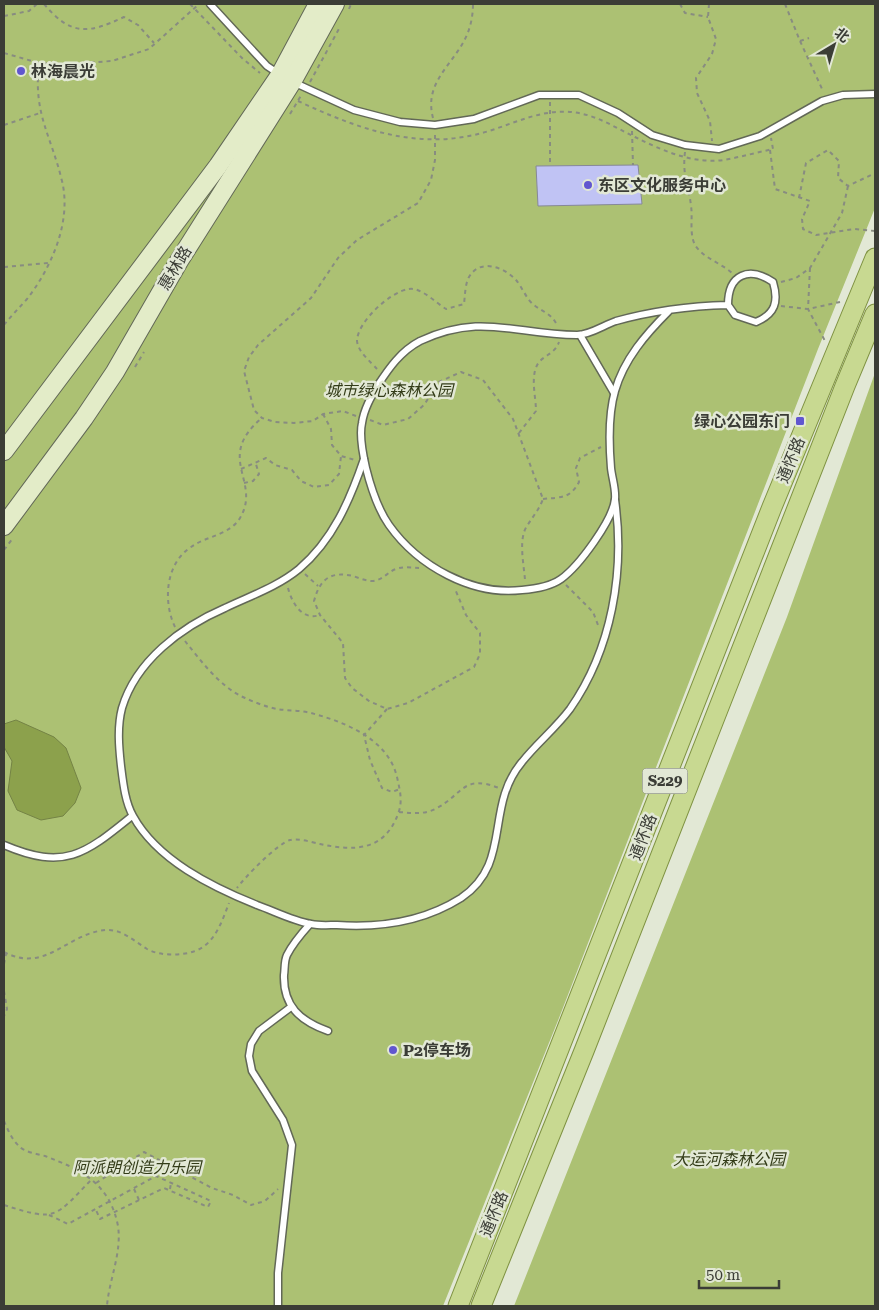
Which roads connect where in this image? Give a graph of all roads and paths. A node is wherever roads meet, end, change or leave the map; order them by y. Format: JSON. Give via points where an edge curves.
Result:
{"nodes":[{"id":1,"x":36,"y":4,"type":"edge"},
{"id":2,"x":44,"y":4,"type":"edge"},
{"id":3,"x":190,"y":4,"type":"edge"},
{"id":4,"x":199,"y":4,"type":"edge"},
{"id":5,"x":210,"y":4,"type":"edge"},
{"id":6,"x":318,"y":4,"type":"edge"},
{"id":7,"x":334,"y":4,"type":"edge"},
{"id":8,"x":474,"y":4,"type":"edge"},
{"id":9,"x":680,"y":4,"type":"edge"},
{"id":10,"x":709,"y":4,"type":"edge"},
{"id":11,"x":786,"y":4,"type":"edge"},
{"id":12,"x":194,"y":8,"type":"junction"},
{"id":13,"x":4,"y":16,"type":"edge"},
{"id":14,"x":708,"y":17,"type":"junction"},
{"id":15,"x":808,"y":38,"type":"dead end"},
{"id":16,"x":800,"y":42,"type":"junction"},
{"id":17,"x":155,"y":44,"type":"junction"},
{"id":18,"x":4,"y":53,"type":"edge"},
{"id":19,"x":39,"y":62,"type":"junction"},
{"id":20,"x":286,"y":78,"type":"junction"},
{"id":21,"x":259,"y":80,"type":"dead end"},
{"id":22,"x":875,"y":94,"type":"edge"},
{"id":23,"x":551,"y":95,"type":"junction"},
{"id":24,"x":828,"y":100,"type":"junction"},
{"id":25,"x":298,"y":101,"type":"dead end"},
{"id":26,"x":550,"y":112,"type":"junction"},
{"id":27,"x":40,"y":113,"type":"junction"},
{"id":28,"x":631,"y":122,"type":"junction"},
{"id":29,"x":4,"y":125,"type":"edge"},
{"id":30,"x":435,"y":125,"type":"junction"},
{"id":31,"x":770,"y":131,"type":"junction"},
{"id":32,"x":632,"y":136,"type":"junction"},
{"id":33,"x":435,"y":140,"type":"junction"},
{"id":34,"x":685,"y":145,"type":"junction"},
{"id":35,"x":712,"y":148,"type":"junction"},
{"id":36,"x":770,"y":150,"type":"junction"},
{"id":37,"x":684,"y":157,"type":"junction"},
{"id":38,"x":633,"y":165,"type":"dead end"},
{"id":39,"x":550,"y":166,"type":"dead end"},
{"id":40,"x":875,"y":175,"type":"edge"},
{"id":41,"x":848,"y":186,"type":"junction"},
{"id":42,"x":799,"y":198,"type":"junction"},
{"id":43,"x":875,"y":231,"type":"edge"},
{"id":44,"x":828,"y":234,"type":"junction"},
{"id":45,"x":875,"y":258,"type":"edge"},
{"id":46,"x":48,"y":263,"type":"junction"},
{"id":47,"x":4,"y":267,"type":"edge"},
{"id":48,"x":810,"y":268,"type":"junction"},
{"id":49,"x":737,"y":278,"type":"junction"},
{"id":50,"x":773,"y":282,"type":"junction"},
{"id":51,"x":841,"y":302,"type":"dead end"},
{"id":52,"x":728,"y":305,"type":"junction"},
{"id":53,"x":776,"y":305,"type":"junction"},
{"id":54,"x":808,"y":309,"type":"junction"},
{"id":55,"x":669,"y":311,"type":"junction"},
{"id":56,"x":875,"y":314,"type":"edge"},
{"id":57,"x":4,"y":325,"type":"edge"},
{"id":58,"x":580,"y":335,"type":"junction"},
{"id":59,"x":836,"y":354,"type":"junction"},
{"id":60,"x":614,"y":393,"type":"junction"},
{"id":61,"x":324,"y":414,"type":"junction"},
{"id":62,"x":262,"y":418,"type":"junction"},
{"id":63,"x":363,"y":418,"type":"junction"},
{"id":64,"x":609,"y":447,"type":"junction"},
{"id":65,"x":4,"y":451,"type":"edge"},
{"id":66,"x":341,"y":456,"type":"junction"},
{"id":67,"x":364,"y":459,"type":"junction"},
{"id":68,"x":255,"y":461,"type":"junction"},
{"id":69,"x":240,"y":470,"type":"junction"},
{"id":70,"x":244,"y":484,"type":"junction"},
{"id":71,"x":543,"y":499,"type":"junction"},
{"id":72,"x":615,"y":500,"type":"junction"},
{"id":73,"x":4,"y":526,"type":"edge"},
{"id":74,"x":427,"y":563,"type":"junction"},
{"id":75,"x":300,"y":568,"type":"junction"},
{"id":76,"x":450,"y":576,"type":"junction"},
{"id":77,"x":285,"y":578,"type":"junction"},
{"id":78,"x":560,"y":580,"type":"junction"},
{"id":79,"x":318,"y":586,"type":"junction"},
{"id":80,"x":527,"y":590,"type":"junction"},
{"id":81,"x":320,"y":615,"type":"junction"},
{"id":82,"x":179,"y":634,"type":"junction"},
{"id":83,"x":602,"y":644,"type":"junction"},
{"id":84,"x":387,"y":709,"type":"junction"},
{"id":85,"x":364,"y":735,"type":"junction"},
{"id":86,"x":400,"y":789,"type":"junction"},
{"id":87,"x":505,"y":791,"type":"junction"},
{"id":88,"x":399,"y":812,"type":"junction"},
{"id":89,"x":132,"y":816,"type":"junction"},
{"id":90,"x":4,"y":845,"type":"edge"},
{"id":91,"x":232,"y":895,"type":"junction"},
{"id":92,"x":310,"y":924,"type":"junction"},
{"id":93,"x":5,"y":953,"type":"edge"},
{"id":94,"x":4,"y":964,"type":"edge"},
{"id":95,"x":4,"y":991,"type":"edge"},
{"id":96,"x":291,"y":1007,"type":"junction"},
{"id":97,"x":4,"y":1016,"type":"edge"},
{"id":98,"x":328,"y":1031,"type":"dead end"},
{"id":99,"x":4,"y":1121,"type":"edge"},
{"id":100,"x":92,"y":1179,"type":"junction"},
{"id":101,"x":96,"y":1183,"type":"junction"},
{"id":102,"x":171,"y":1183,"type":"junction"},
{"id":103,"x":288,"y":1188,"type":"junction"},
{"id":104,"x":134,"y":1189,"type":"junction"},
{"id":105,"x":170,"y":1189,"type":"junction"},
{"id":106,"x":139,"y":1200,"type":"junction"},
{"id":107,"x":4,"y":1205,"type":"edge"},
{"id":108,"x":96,"y":1210,"type":"junction"},
{"id":109,"x":49,"y":1215,"type":"junction"},
{"id":110,"x":108,"y":1306,"type":"edge"},
{"id":111,"x":278,"y":1306,"type":"edge"},
{"id":112,"x":458,"y":1306,"type":"edge"},
{"id":113,"x":481,"y":1306,"type":"edge"}],
"edges":[{"from":1,"to":13,"type":"path","via":[[29,11]]},
{"from":2,"to":17,"type":"path","via":[[63,23],[80,29],[97,29],[124,17],[138,25]]},
{"from":3,"to":12,"type":"path"},
{"from":4,"to":12,"type":"path"},
{"from":5,"to":20,"type":"lane","via":[[267,66]]},
{"from":6,"to":20,"type":"main road","name":"惠林路"},
{"from":7,"to":20,"type":"main road","name":"惠林路"},
{"from":8,"to":30,"type":"path","via":[[464,42],[446,64],[434,87],[431,109]]},
{"from":9,"to":14,"type":"path","via":[[685,13]]},
{"from":10,"to":14,"type":"path"},
{"from":11,"to":16,"type":"path"},
{"from":12,"to":17,"type":"path"},
{"from":12,"to":21,"type":"path","via":[[243,60],[262,74]]},
{"from":14,"to":35,"type":"path","via":[[716,39],[712,54],[696,78],[697,93],[710,122]]},
{"from":15,"to":16,"type":"path"},
{"from":16,"to":24,"type":"path"},
{"from":17,"to":19,"type":"path","via":[[112,61]]},
{"from":18,"to":19,"type":"path"},
{"from":19,"to":27,"type":"path","via":[[36,87]]},
{"from":20,"to":30,"type":"lane","via":[[354,110],[400,122]]},
{"from":20,"to":65,"type":"main road","name":"惠林路"},
{"from":20,"to":73,"type":"main road","name":"惠林路","via":[[115,372]]},
{"from":22,"to":24,"type":"lane","via":[[843,95]]},
{"from":23,"to":26,"type":"path"},
{"from":23,"to":28,"type":"lane","via":[[579,95]]},
{"from":23,"to":30,"type":"lane","via":[[539,95],[474,120]]},
{"from":24,"to":31,"type":"lane"},
{"from":25,"to":33,"type":"path","via":[[365,129]]},
{"from":26,"to":32,"type":"path","via":[[583,114]]},
{"from":26,"to":33,"type":"path","via":[[531,115],[470,136]]},
{"from":26,"to":39,"type":"path"},
{"from":27,"to":29,"type":"path"},
{"from":27,"to":46,"type":"path","via":[[62,183],[59,241]]},
{"from":28,"to":32,"type":"path"},
{"from":28,"to":34,"type":"lane","via":[[652,135]]},
{"from":30,"to":33,"type":"path"},
{"from":31,"to":35,"type":"lane","via":[[719,149]]},
{"from":31,"to":36,"type":"path","via":[[773,149]]},
{"from":32,"to":37,"type":"path"},
{"from":32,"to":38,"type":"path"},
{"from":33,"to":62,"type":"path","via":[[431,180],[418,203],[357,240],[338,258],[310,298],[249,357],[244,371],[254,410]]},
{"from":34,"to":35,"type":"lane"},
{"from":34,"to":37,"type":"path"},
{"from":36,"to":37,"type":"path","via":[[729,160]]},
{"from":36,"to":42,"type":"path","via":[[775,189]]},
{"from":37,"to":49,"type":"path","via":[[684,180],[695,244]]},
{"from":40,"to":41,"type":"path"},
{"from":41,"to":42,"type":"path","via":[[838,178],[839,161],[828,150],[806,162]]},
{"from":41,"to":44,"type":"path","via":[[842,213]]},
{"from":42,"to":44,"type":"path","via":[[810,201],[802,220],[804,229],[816,235]]},
{"from":43,"to":44,"type":"path","via":[[854,229]]},
{"from":44,"to":48,"type":"path"},
{"from":45,"to":59,"type":"main road","name":"通怀路","number":"S229"},
{"from":46,"to":47,"type":"path"},
{"from":46,"to":57,"type":"path","via":[[27,298]]},
{"from":48,"to":50,"type":"path","via":[[796,278]]},
{"from":48,"to":54,"type":"path"},
{"from":49,"to":50,"type":"lane","via":[[748,273],[761,274]]},
{"from":49,"to":52,"type":"lane","via":[[730,287]]},
{"from":50,"to":53,"type":"lane"},
{"from":51,"to":54,"type":"path"},
{"from":52,"to":53,"type":"lane","via":[[735,315],[756,322],[772,312]]},
{"from":52,"to":55,"type":"lane"},
{"from":53,"to":54,"type":"path"},
{"from":54,"to":59,"type":"path","via":[[823,339]]},
{"from":55,"to":58,"type":"lane","via":[[614,322]]},
{"from":55,"to":60,"type":"lane","via":[[642,338],[622,371]]},
{"from":56,"to":113,"type":"main road","name":"通怀路","number":"S229"},
{"from":58,"to":60,"type":"lane"},
{"from":58,"to":63,"type":"lane","via":[[490,325],[450,329],[417,343],[394,362],[368,401]]},
{"from":59,"to":112,"type":"main road","name":"通怀路","number":"S229","via":[[772,507]]},
{"from":60,"to":64,"type":"lane"},
{"from":61,"to":62,"type":"path","via":[[313,421],[294,423]]},
{"from":61,"to":63,"type":"path","via":[[343,411]]},
{"from":61,"to":66,"type":"path","via":[[331,429],[332,445]]},
{"from":62,"to":69,"type":"path","via":[[249,428],[241,444]]},
{"from":63,"to":67,"type":"lane"},
{"from":63,"to":71,"type":"path","via":[[383,425],[408,419],[424,405],[440,382],[461,372],[483,380],[513,419]]},
{"from":64,"to":71,"type":"path","via":[[601,447],[580,458],[576,468],[579,482],[573,493]]},
{"from":64,"to":72,"type":"lane"},
{"from":66,"to":67,"type":"path"},
{"from":66,"to":68,"type":"path","via":[[339,474],[329,485],[314,487],[301,481],[292,470],[275,465],[266,458]]},
{"from":67,"to":74,"type":"lane","via":[[372,493],[389,525]]},
{"from":67,"to":75,"type":"lane","via":[[342,516]]},
{"from":68,"to":69,"type":"path"},
{"from":68,"to":70,"type":"path","via":[[259,474]]},
{"from":69,"to":70,"type":"path"},
{"from":70,"to":82,"type":"path","via":[[244,511],[236,524],[190,548],[171,575],[166,595],[169,614]]},
{"from":71,"to":80,"type":"path","via":[[537,514],[525,527]]},
{"from":72,"to":78,"type":"lane","via":[[584,558]]},
{"from":72,"to":83,"type":"lane","via":[[619,570]]},
{"from":74,"to":76,"type":"lane"},
{"from":74,"to":79,"type":"path","via":[[419,569],[395,569],[385,578],[371,581],[336,574]]},
{"from":75,"to":77,"type":"lane"},
{"from":75,"to":79,"type":"path"},
{"from":76,"to":80,"type":"lane","via":[[505,592]]},
{"from":76,"to":84,"type":"path","via":[[466,615],[480,632],[480,654],[474,667],[408,703]]},
{"from":77,"to":81,"type":"path","via":[[292,602],[305,615]]},
{"from":77,"to":82,"type":"lane","via":[[194,623]]},
{"from":78,"to":80,"type":"lane"},
{"from":78,"to":83,"type":"path","via":[[593,612]]},
{"from":79,"to":81,"type":"path","via":[[314,601]]},
{"from":81,"to":84,"type":"path","via":[[344,643],[345,678],[352,688]]},
{"from":82,"to":85,"type":"path","via":[[218,679],[243,697],[276,709],[309,712],[346,724]]},
{"from":82,"to":89,"type":"lane","via":[[134,679],[121,711],[118,745]]},
{"from":83,"to":87,"type":"lane","via":[[572,706],[551,733],[523,760]]},
{"from":84,"to":85,"type":"path"},
{"from":85,"to":86,"type":"path","via":[[384,751],[396,772]]},
{"from":85,"to":86,"type":"path","via":[[382,788],[392,792]]},
{"from":86,"to":88,"type":"path"},
{"from":87,"to":88,"type":"path","via":[[474,783],[457,791],[438,808],[422,814]]},
{"from":87,"to":92,"type":"lane","via":[[498,817],[494,856],[478,884],[461,897],[414,920],[366,928]]},
{"from":88,"to":91,"type":"path","via":[[393,827],[379,842],[360,848],[290,840],[278,846],[246,875]]},
{"from":89,"to":90,"type":"lane","via":[[84,851],[65,856],[50,859],[24,854]]},
{"from":89,"to":91,"type":"lane","via":[[156,845],[178,864]]},
{"from":91,"to":92,"type":"lane"},
{"from":91,"to":93,"type":"path","via":[[212,940],[196,951],[170,955],[148,950],[132,937],[109,930],[91,932],[54,953],[34,960]]},
{"from":92,"to":96,"type":"lane","via":[[286,957],[285,992]]},
{"from":93,"to":94,"type":"path"},
{"from":95,"to":97,"type":"path"},
{"from":96,"to":98,"type":"lane","via":[[308,1024]]},
{"from":96,"to":103,"type":"lane","via":[[259,1032],[251,1044],[249,1056],[252,1071],[283,1120],[292,1145]]},
{"from":99,"to":100,"type":"path","via":[[20,1148]]},
{"from":100,"to":101,"type":"path"},
{"from":100,"to":109,"type":"path","via":[[61,1209]]},
{"from":101,"to":103,"type":"path","via":[[144,1152],[251,1205],[265,1201],[276,1189]]},
{"from":101,"to":110,"type":"path","via":[[109,1198],[118,1227]]},
{"from":102,"to":104,"type":"path","bridge":true,"via":[[156,1176]]},
{"from":102,"to":105,"type":"path","bridge":true},
{"from":102,"to":105,"type":"path","bridge":true,"via":[[211,1201],[208,1207]]},
{"from":103,"to":111,"type":"lane","via":[[278,1274]]},
{"from":104,"to":106,"type":"path","bridge":true},
{"from":104,"to":108,"type":"path","bridge":true},
{"from":105,"to":106,"type":"path","bridge":true,"via":[[164,1188]]},
{"from":106,"to":108,"type":"path","bridge":true,"via":[[100,1219]]},
{"from":107,"to":109,"type":"path","via":[[38,1216]]},
{"from":108,"to":109,"type":"path","bridge":true,"via":[[68,1224]]}]}
